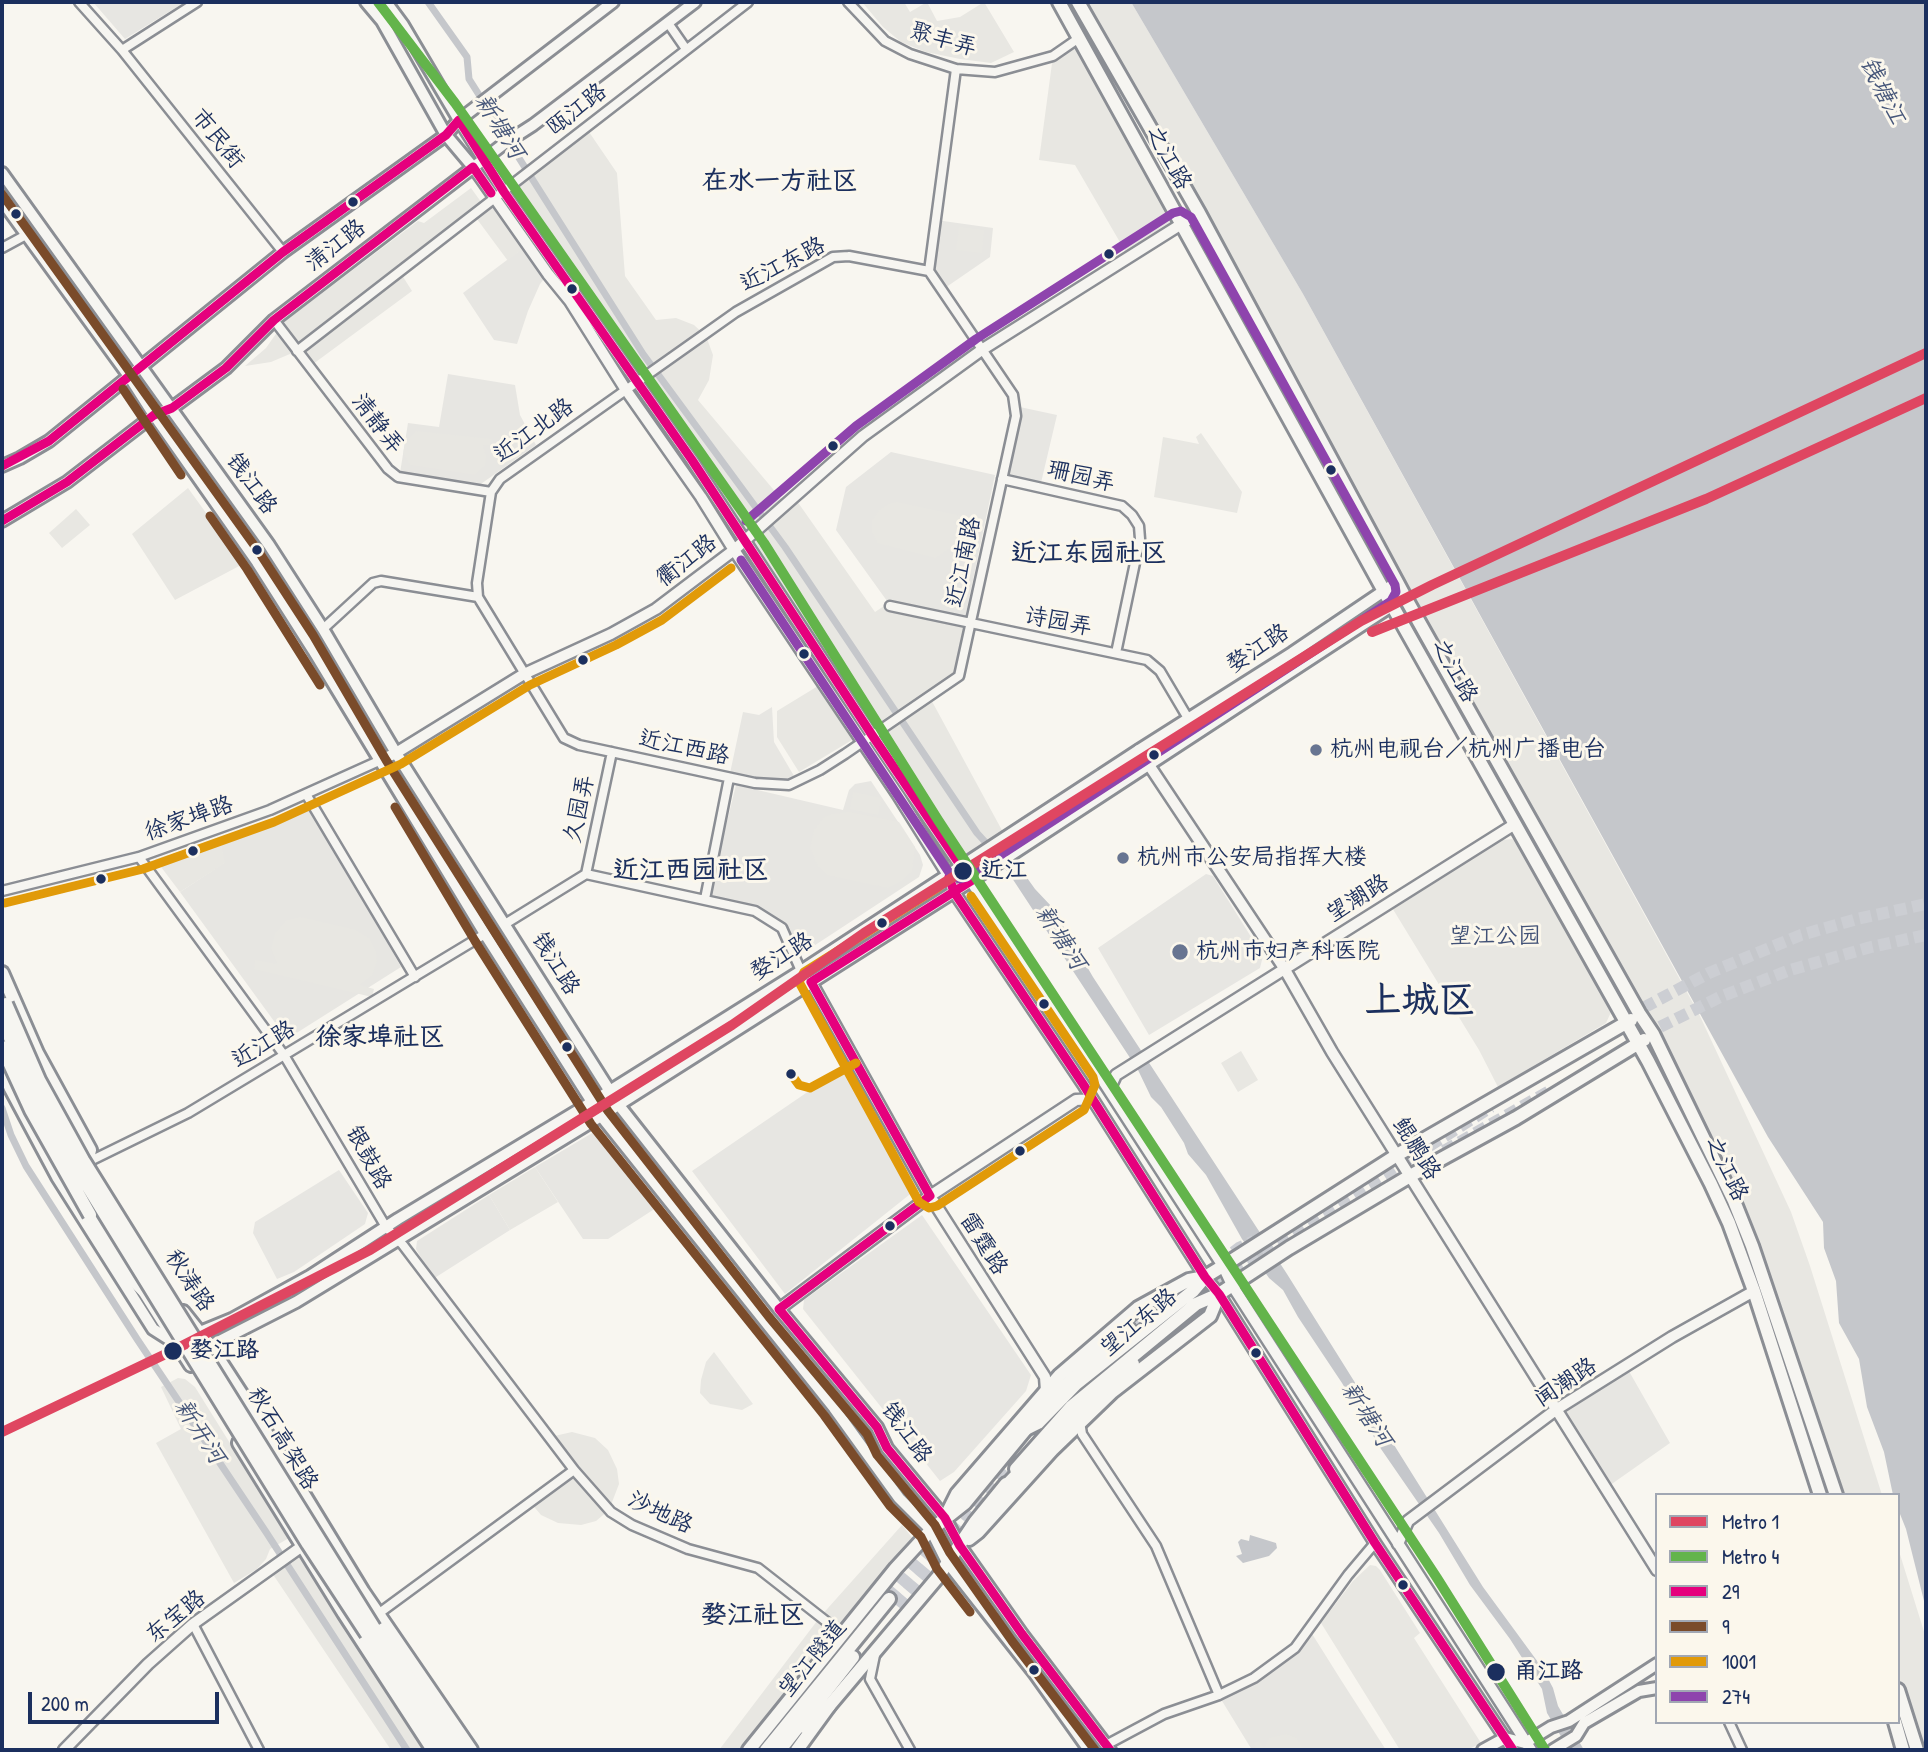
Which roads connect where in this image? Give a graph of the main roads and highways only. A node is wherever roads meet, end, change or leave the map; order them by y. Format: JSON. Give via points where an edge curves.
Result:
{"nodes":[{"id":1,"x":366,"y":2,"type":"edge"},
{"id":2,"x":386,"y":2,"type":"edge"},
{"id":3,"x":613,"y":2,"type":"edge"},
{"id":4,"x":695,"y":2,"type":"edge"},
{"id":5,"x":1059,"y":2,"type":"edge"},
{"id":6,"x":1078,"y":2,"type":"edge"},
{"id":7,"x":459,"y":120,"type":"junction"},
{"id":8,"x":446,"y":135,"type":"junction"},
{"id":9,"x":472,"y":167,"type":"junction"},
{"id":10,"x":2,"y":173,"type":"edge"},
{"id":11,"x":2,"y":201,"type":"edge"},
{"id":12,"x":141,"y":366,"type":"junction"},
{"id":13,"x":129,"y":376,"type":"junction"},
{"id":14,"x":172,"y":408,"type":"junction"},
{"id":15,"x":154,"y":415,"type":"junction"},
{"id":16,"x":2,"y":466,"type":"edge"},
{"id":17,"x":2,"y":521,"type":"edge"},
{"id":18,"x":1397,"y":582,"type":"junction"},
{"id":19,"x":1384,"y":592,"type":"junction"},
{"id":20,"x":1405,"y":597,"type":"junction"},
{"id":21,"x":1393,"y":605,"type":"junction"},
{"id":22,"x":2,"y":973,"type":"edge"},
{"id":23,"x":2,"y":994,"type":"edge"},
{"id":24,"x":2,"y":1002,"type":"edge"},
{"id":25,"x":1639,"y":1013,"type":"junction"},
{"id":26,"x":4,"y":1021,"type":"edge"},
{"id":27,"x":1626,"y":1023,"type":"junction"},
{"id":28,"x":1653,"y":1034,"type":"junction"},
{"id":29,"x":2,"y":1038,"type":"edge"},
{"id":30,"x":1638,"y":1043,"type":"junction"},
{"id":31,"x":2,"y":1047,"type":"edge"},
{"id":32,"x":2,"y":1070,"type":"edge"},
{"id":33,"x":609,"y":1091,"type":"junction"},
{"id":34,"x":592,"y":1102,"type":"junction"},
{"id":35,"x":618,"y":1104,"type":"junction"},
{"id":36,"x":601,"y":1116,"type":"junction"},
{"id":37,"x":88,"y":1163,"type":"junction"},
{"id":38,"x":1205,"y":1276,"type":"junction"},
{"id":39,"x":144,"y":1291,"type":"junction"},
{"id":40,"x":1219,"y":1294,"type":"junction"},
{"id":41,"x":1129,"y":1329,"type":"tunnel mouth"},
{"id":42,"x":199,"y":1332,"type":"junction"},
{"id":43,"x":175,"y":1343,"type":"junction"},
{"id":44,"x":210,"y":1346,"type":"junction"},
{"id":45,"x":187,"y":1357,"type":"junction"},
{"id":46,"x":1133,"y":1364,"type":"tunnel mouth"},
{"id":47,"x":1027,"y":1429,"type":"junction"},
{"id":48,"x":1001,"y":1491,"type":"junction"},
{"id":49,"x":1819,"y":1493,"type":"edge"},
{"id":50,"x":1835,"y":1493,"type":"edge"},
{"id":51,"x":945,"y":1518,"type":"junction"},
{"id":52,"x":931,"y":1530,"type":"junction"},
{"id":53,"x":960,"y":1546,"type":"junction"},
{"id":54,"x":947,"y":1562,"type":"junction"},
{"id":55,"x":893,"y":1602,"type":"tunnel mouth"},
{"id":56,"x":1655,"y":1665,"type":"edge"},
{"id":57,"x":1655,"y":1688,"type":"edge"},
{"id":58,"x":1900,"y":1696,"type":"edge"},
{"id":59,"x":830,"y":1706,"type":"junction"},
{"id":60,"x":1896,"y":1724,"type":"edge"},
{"id":61,"x":1528,"y":1746,"type":"edge"},
{"id":62,"x":776,"y":1748,"type":"edge"},
{"id":63,"x":1108,"y":1748,"type":"edge"},
{"id":64,"x":433,"y":1750,"type":"edge"},
{"id":65,"x":445,"y":1750,"type":"edge"},
{"id":66,"x":459,"y":1750,"type":"edge"},
{"id":67,"x":471,"y":1750,"type":"edge"},
{"id":68,"x":749,"y":1750,"type":"edge"},
{"id":69,"x":797,"y":1750,"type":"edge"},
{"id":70,"x":1089,"y":1750,"type":"edge"},
{"id":71,"x":1483,"y":1750,"type":"edge"},
{"id":72,"x":1553,"y":1750,"type":"edge"},
{"id":73,"x":1903,"y":1750,"type":"edge"},
{"id":74,"x":1917,"y":1750,"type":"edge"}],
"edges":[{"from":1,"to":8,"type":"main road","via":[[382,21]]},
{"from":2,"to":7,"type":"main road"},
{"from":3,"to":7,"type":"main road","name":"清江路"},
{"from":4,"to":9,"type":"main road","name":"清江路"},
{"from":5,"to":19,"type":"main road","name":"之江路"},
{"from":6,"to":18,"type":"main road","name":"之江路","via":[[1199,213]]},
{"from":7,"to":8,"type":"main road","name":"清江路"},
{"from":8,"to":9,"type":"main road"},
{"from":8,"to":12,"type":"main road","name":"清江路","via":[[283,252]]},
{"from":9,"to":14,"type":"main road","name":"清江路","via":[[274,320],[226,368]]},
{"from":10,"to":12,"type":"main road","name":"钱江路"},
{"from":11,"to":13,"type":"main road","name":"钱江路"},
{"from":12,"to":13,"type":"main road","name":"清江路"},
{"from":12,"to":14,"type":"main road","name":"钱江路"},
{"from":13,"to":15,"type":"main road","name":"钱江路"},
{"from":13,"to":16,"type":"main road","name":"清江路","via":[[49,441]]},
{"from":14,"to":15,"type":"main road","name":"清江路"},
{"from":14,"to":33,"type":"main road","name":"钱江路","via":[[323,629],[396,754]]},
{"from":15,"to":17,"type":"main road","name":"清江路","via":[[67,482]]},
{"from":15,"to":34,"type":"main road","name":"钱江路","via":[[257,562]]},
{"from":18,"to":19,"type":"main road","name":"婺江路"},
{"from":18,"to":20,"type":"main road","name":"之江路"},
{"from":19,"to":21,"type":"main road","name":"之江路"},
{"from":19,"to":33,"type":"main road","name":"婺江路"},
{"from":20,"to":21,"type":"main road","name":"婺江路"},
{"from":20,"to":25,"type":"main road","name":"之江路"},
{"from":21,"to":27,"type":"main road","name":"之江路"},
{"from":21,"to":35,"type":"main road","name":"婺江路","via":[[954,892]]},
{"from":22,"to":37,"type":"main road","via":[[45,1068],[90,1150]]},
{"from":23,"to":66,"type":"main road","name":"秋石高架路","bridge":true,"via":[[39,1080],[89,1171],[374,1628]]},
{"from":24,"to":26,"type":"main road","name":"秋涛路"},
{"from":25,"to":27,"type":"main road"},
{"from":25,"to":28,"type":"main road","name":"之江路"},
{"from":26,"to":37,"type":"main road","name":"秋涛路"},
{"from":26,"to":65,"type":"main road","name":"秋石高架路","bridge":true,"via":[[40,1105],[93,1196],[308,1544]]},
{"from":27,"to":30,"type":"main road","name":"之江路"},
{"from":27,"to":38,"type":"main road","via":[[1397,1155]]},
{"from":28,"to":30,"type":"main road","name":"望江东路"},
{"from":28,"to":50,"type":"main road","name":"之江路","via":[[1734,1201]]},
{"from":29,"to":39,"type":"main road","name":"秋涛路","via":[[71,1170]]},
{"from":30,"to":40,"type":"main road","name":"望江东路"},
{"from":30,"to":49,"type":"main road","name":"之江路","via":[[1730,1223]]},
{"from":31,"to":39,"type":"main road","bridge":true,"via":[[31,1110],[90,1215]]},
{"from":32,"to":43,"type":"main road","via":[[57,1177],[153,1329]]},
{"from":33,"to":34,"type":"main road","name":"婺江路"},
{"from":33,"to":35,"type":"main road","name":"钱江路"},
{"from":34,"to":36,"type":"main road","name":"钱江路"},
{"from":34,"to":42,"type":"main road","name":"婺江路","via":[[310,1276]]},
{"from":35,"to":36,"type":"main road","name":"婺江路"},
{"from":35,"to":51,"type":"main road","name":"钱江路"},
{"from":36,"to":44,"type":"main road","name":"婺江路","via":[[296,1302]]},
{"from":36,"to":52,"type":"main road","name":"钱江路","via":[[834,1408],[898,1498]]},
{"from":37,"to":42,"type":"main road","name":"秋涛路"},
{"from":38,"to":47,"type":"main road","name":"望江东路","via":[[1193,1291]]},
{"from":38,"to":51,"type":"main road","via":[[1138,1308],[1060,1375],[957,1494]]},
{"from":39,"to":43,"type":"main road","name":"秋涛路"},
{"from":40,"to":48,"type":"main road","name":"望江东路","via":[[1196,1304],[1071,1407]]},
{"from":40,"to":53,"type":"main road","via":[[1210,1317],[1137,1370]]},
{"from":41,"to":47,"type":"main road","via":[[1060,1390]]},
{"from":42,"to":43,"type":"main road","name":"婺江路"},
{"from":42,"to":44,"type":"main road","name":"秋涛路"},
{"from":43,"to":45,"type":"main road","name":"秋涛路"},
{"from":44,"to":45,"type":"main road","name":"婺江路"},
{"from":44,"to":67,"type":"main road","name":"秋涛路","via":[[378,1614]]},
{"from":45,"to":64,"type":"main road","name":"秋涛路","via":[[301,1546]]},
{"from":46,"to":48,"type":"main road","via":[[1078,1412]]},
{"from":47,"to":51,"type":"main road","name":"望江东路","via":[[965,1503]]},
{"from":48,"to":53,"type":"main road","name":"望江东路"},
{"from":51,"to":52,"type":"main road","name":"望江东路"},
{"from":51,"to":53,"type":"main road","name":"钱江路"},
{"from":52,"to":54,"type":"main road","name":"钱江路"},
{"from":52,"to":68,"type":"main road","name":"望江东路","via":[[841,1633]]},
{"from":53,"to":54,"type":"main road","name":"望江东路"},
{"from":53,"to":63,"type":"main road","name":"钱江路"},
{"from":54,"to":59,"type":"main road","name":"望江东路"},
{"from":54,"to":70,"type":"main road","name":"钱江路"},
{"from":55,"to":62,"type":"main road","name":"望江隧道"},
{"from":56,"to":61,"type":"main road","via":[[1569,1721],[1551,1727]]},
{"from":57,"to":72,"type":"main road","via":[[1639,1691],[1584,1723],[1576,1736]]},
{"from":58,"to":74,"type":"main road"},
{"from":59,"to":62,"type":"main road"},
{"from":59,"to":69,"type":"main road","name":"望江东路"},
{"from":60,"to":73,"type":"main road"},
{"from":61,"to":71,"type":"main road","via":[[1506,1738]]}]}
